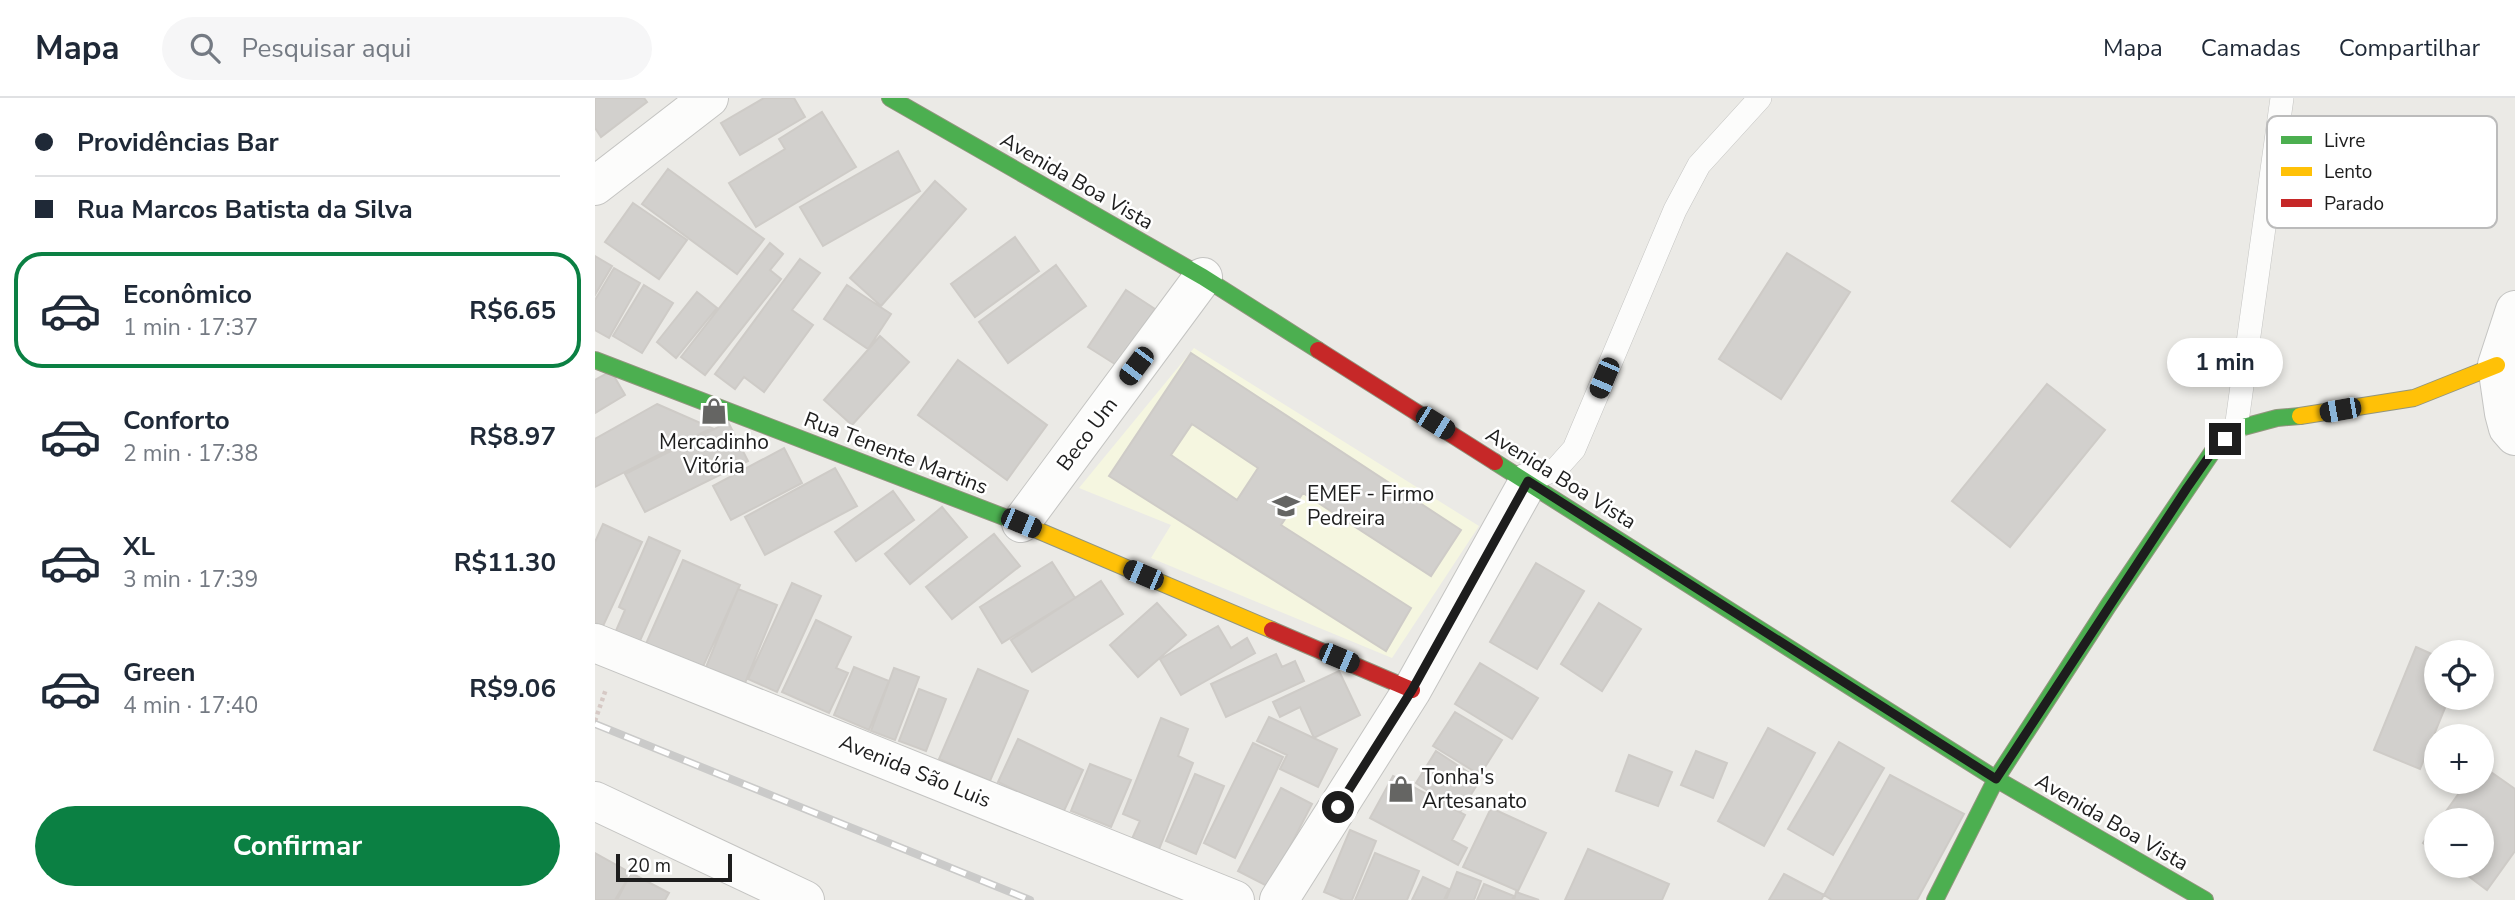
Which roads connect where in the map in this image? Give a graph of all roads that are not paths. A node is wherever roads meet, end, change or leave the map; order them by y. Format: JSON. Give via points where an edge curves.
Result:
{"nodes":[{"id":1,"x":709,"y":98,"type":"edge"},
{"id":2,"x":890,"y":98,"type":"edge"},
{"id":3,"x":1760,"y":98,"type":"edge"},
{"id":4,"x":2282,"y":98,"type":"edge"},
{"id":5,"x":2279,"y":116,"type":"edge"},
{"id":6,"x":595,"y":186,"type":"edge"},
{"id":7,"x":2267,"y":206,"type":"edge"},
{"id":8,"x":1203,"y":277,"type":"junction"},
{"id":9,"x":2515,"y":310,"type":"edge"},
{"id":10,"x":595,"y":360,"type":"edge"},
{"id":11,"x":2497,"y":365,"type":"junction"},
{"id":12,"x":2236,"y":429,"type":"junction"},
{"id":13,"x":2511,"y":432,"type":"edge"},
{"id":14,"x":1528,"y":481,"type":"junction"},
{"id":15,"x":1021,"y":523,"type":"junction"},
{"id":16,"x":595,"y":643,"type":"edge"},
{"id":17,"x":1412,"y":690,"type":"junction"},
{"id":18,"x":1996,"y":779,"type":"junction"},
{"id":19,"x":595,"y":801,"type":"edge"},
{"id":20,"x":805,"y":900,"type":"edge"},
{"id":21,"x":1235,"y":900,"type":"edge"},
{"id":22,"x":1279,"y":900,"type":"edge"},
{"id":23,"x":1935,"y":900,"type":"edge"},
{"id":24,"x":2205,"y":900,"type":"edge"}],
"edges":[{"from":1,"to":6,"type":"street"},
{"from":2,"to":8,"type":"street","name":"Avenida Boa Vista"},
{"from":3,"to":14,"type":"lane","via":[[1699,164],[1675,210],[1574,449],[1557,468]]},
{"from":4,"to":5,"type":"lane"},
{"from":7,"to":12,"type":"lane"},
{"from":8,"to":14,"type":"street","name":"Avenida Boa Vista"},
{"from":8,"to":15,"type":"street","name":"Beco Um"},
{"from":9,"to":11,"type":"street"},
{"from":10,"to":15,"type":"street","name":"Rua Tenente Martins"},
{"from":11,"to":12,"type":"street","via":[[2414,398],[2277,418]]},
{"from":11,"to":13,"type":"street"},
{"from":12,"to":18,"type":"street","via":[[2215,448],[2187,488]]},
{"from":14,"to":17,"type":"street"},
{"from":14,"to":18,"type":"street","name":"Avenida Boa Vista"},
{"from":15,"to":17,"type":"street","name":"Rua Tenente Martins"},
{"from":16,"to":21,"type":"street","name":"Avenida São Luis"},
{"from":17,"to":22,"type":"street"},
{"from":18,"to":23,"type":"street"},
{"from":18,"to":24,"type":"street","name":"Avenida Boa Vista"},
{"from":19,"to":20,"type":"street"}]}
